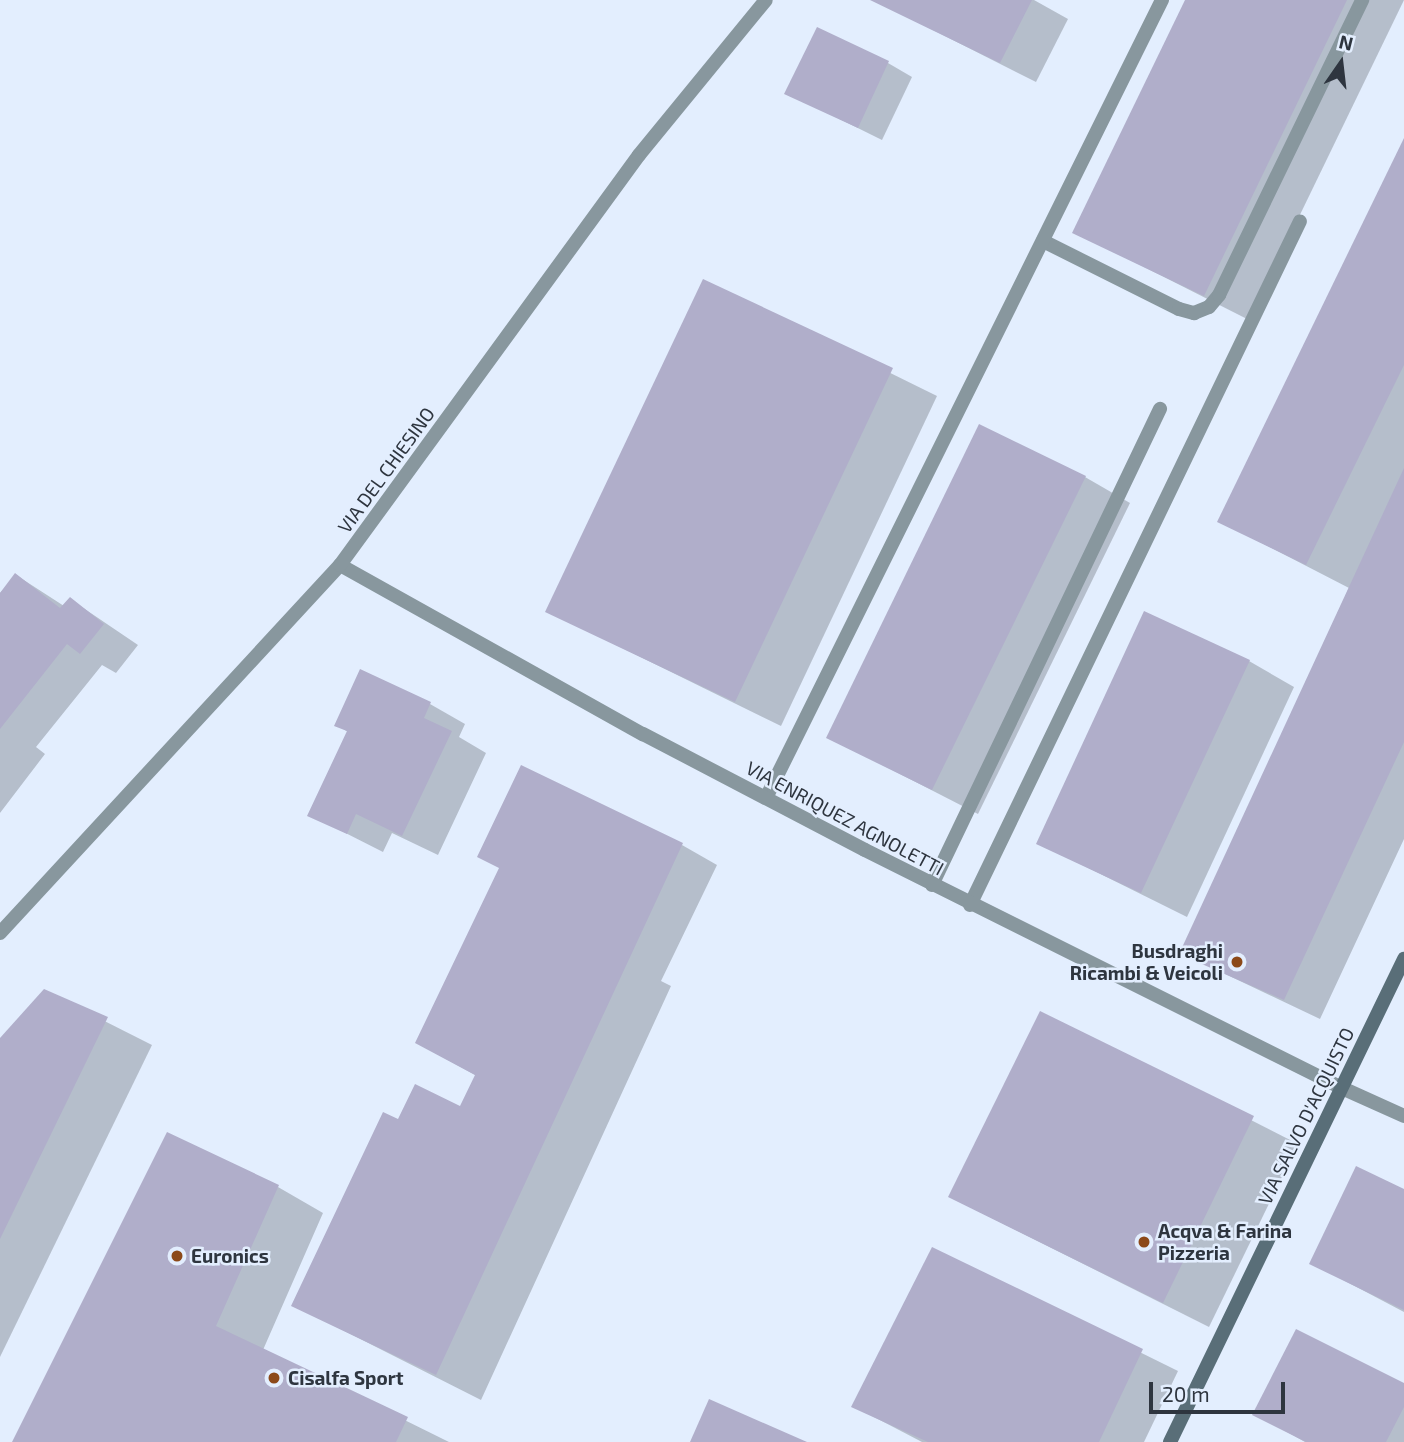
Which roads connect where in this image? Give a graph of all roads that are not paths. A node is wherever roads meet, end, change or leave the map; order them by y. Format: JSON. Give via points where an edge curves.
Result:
{"nodes":[{"id":1,"x":766,"y":0,"type":"edge"},
{"id":2,"x":1162,"y":0,"type":"edge"},
{"id":3,"x":1362,"y":0,"type":"edge"},
{"id":4,"x":1300,"y":221,"type":"dead end"},
{"id":5,"x":1043,"y":241,"type":"junction"},
{"id":6,"x":1160,"y":409,"type":"dead end"},
{"id":7,"x":340,"y":565,"type":"junction"},
{"id":8,"x":766,"y":798,"type":"junction"},
{"id":9,"x":932,"y":885,"type":"junction"},
{"id":10,"x":970,"y":905,"type":"junction"},
{"id":11,"x":0,"y":933,"type":"edge"},
{"id":12,"x":1404,"y":959,"type":"edge"},
{"id":13,"x":1342,"y":1088,"type":"junction"},
{"id":14,"x":1404,"y":1116,"type":"edge"},
{"id":15,"x":1170,"y":1442,"type":"edge"}],
"edges":[{"from":1,"to":7,"type":"street","name":"VIA DEL CHIESINO","via":[[639,155]]},
{"from":2,"to":5,"type":"street"},
{"from":3,"to":5,"type":"street","via":[[1219,295],[1209,307],[1194,313],[1179,309]]},
{"from":4,"to":10,"type":"street"},
{"from":5,"to":8,"type":"street"},
{"from":6,"to":9,"type":"street"},
{"from":7,"to":8,"type":"street","name":"VIA ENRIQUEZ AGNOLETTI"},
{"from":7,"to":11,"type":"street","name":"VIA DEL CHIESINO"},
{"from":8,"to":9,"type":"street","name":"VIA ENRIQUEZ AGNOLETTI"},
{"from":9,"to":10,"type":"street","name":"VIA ENRIQUEZ AGNOLETTI"},
{"from":10,"to":13,"type":"street","name":"VIA ENRIQUEZ AGNOLETTI"},
{"from":12,"to":13,"type":"main road","name":"VIA SALVO D'ACQUISTO"},
{"from":13,"to":14,"type":"street","name":"VIA ENRIQUEZ AGNOLETTI"},
{"from":13,"to":15,"type":"main road","name":"VIA SALVO D'ACQUISTO"}]}
